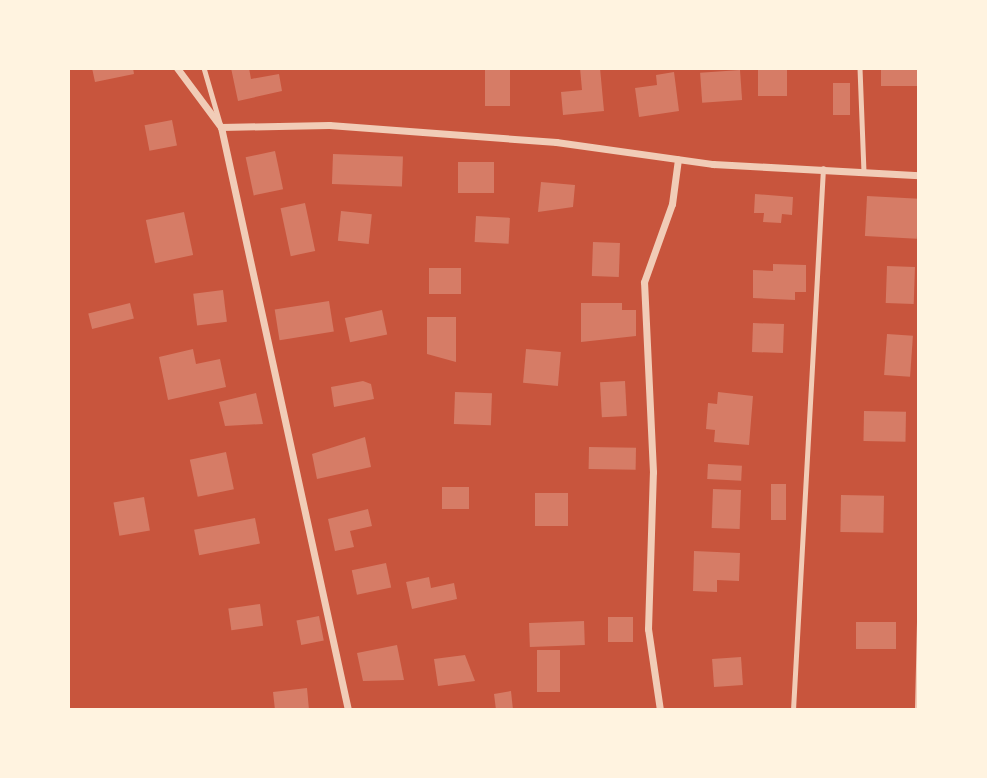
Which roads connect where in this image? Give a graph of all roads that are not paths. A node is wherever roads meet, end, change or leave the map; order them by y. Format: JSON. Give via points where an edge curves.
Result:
{"nodes":[{"id":1,"x":177,"y":68,"type":"edge"},
{"id":2,"x":204,"y":68,"type":"edge"},
{"id":3,"x":860,"y":68,"type":"edge"},
{"id":4,"x":221,"y":127,"type":"junction"},
{"id":5,"x":678,"y":159,"type":"junction"},
{"id":6,"x":822,"y":169,"type":"junction"},
{"id":7,"x":864,"y":171,"type":"junction"},
{"id":8,"x":919,"y":175,"type":"edge"},
{"id":9,"x":919,"y":621,"type":"edge"},
{"id":10,"x":348,"y":710,"type":"edge"},
{"id":11,"x":660,"y":710,"type":"edge"},
{"id":12,"x":793,"y":710,"type":"edge"},
{"id":13,"x":917,"y":710,"type":"edge"}],
"edges":[{"from":1,"to":4,"type":"street"},
{"from":2,"to":4,"type":"lane"},
{"from":3,"to":7,"type":"lane"},
{"from":4,"to":5,"type":"street","via":[[329,125]]},
{"from":4,"to":10,"type":"street"},
{"from":5,"to":6,"type":"street"},
{"from":5,"to":11,"type":"street","via":[[672,204],[644,282],[653,472],[648,629]]},
{"from":6,"to":7,"type":"street"},
{"from":6,"to":12,"type":"lane"},
{"from":7,"to":8,"type":"street"},
{"from":9,"to":13,"type":"lane"}]}
